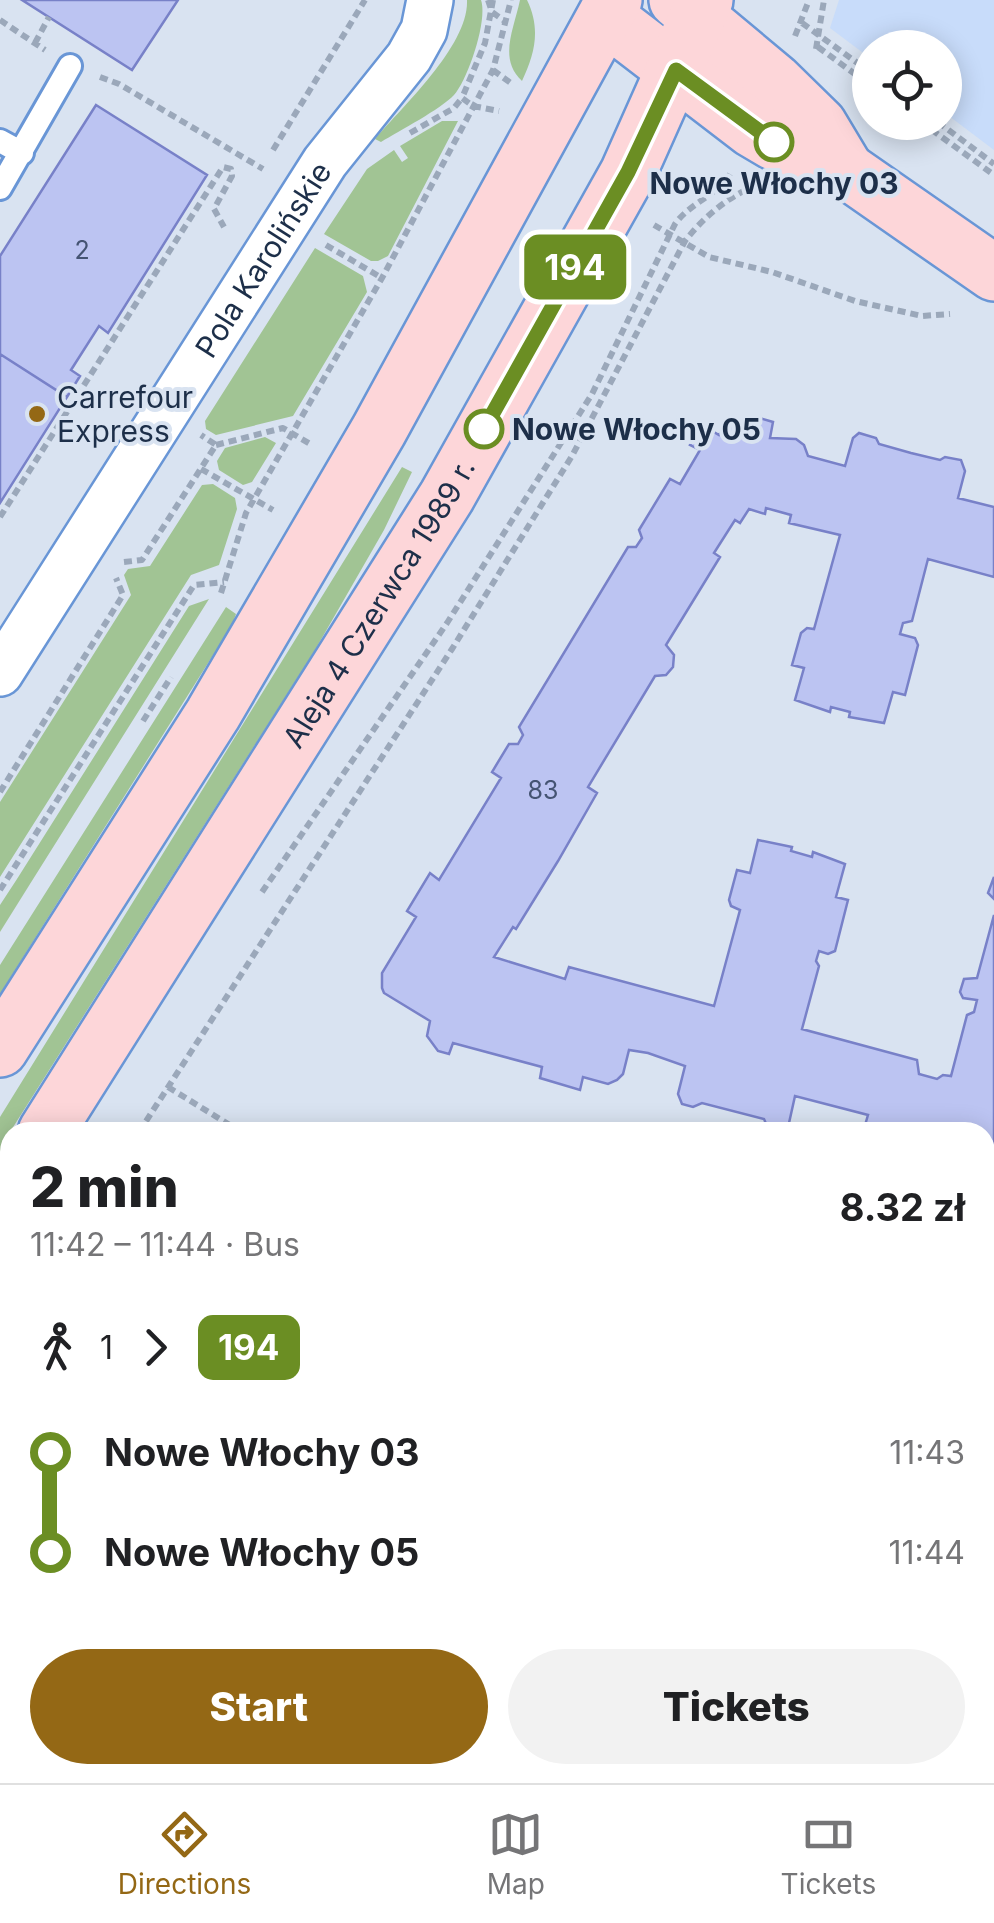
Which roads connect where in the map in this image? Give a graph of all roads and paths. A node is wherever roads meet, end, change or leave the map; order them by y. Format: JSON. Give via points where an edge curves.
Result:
{"nodes":[{"id":1,"x":365,"y":0,"type":"edge"},
{"id":2,"x":430,"y":0,"type":"edge"},
{"id":3,"x":490,"y":0,"type":"edge"},
{"id":4,"x":510,"y":0,"type":"edge"},
{"id":5,"x":809,"y":0,"type":"edge"},
{"id":6,"x":824,"y":0,"type":"edge"},
{"id":7,"x":693,"y":5,"type":"edge"},
{"id":8,"x":601,"y":6,"type":"edge"},
{"id":9,"x":492,"y":12,"type":"junction"},
{"id":10,"x":49,"y":17,"type":"dead end"},
{"id":11,"x":506,"y":22,"type":"junction"},
{"id":12,"x":802,"y":23,"type":"junction"},
{"id":13,"x":819,"y":34,"type":"junction"},
{"id":14,"x":793,"y":40,"type":"dead end"},
{"id":15,"x":34,"y":43,"type":"dead end"},
{"id":16,"x":338,"y":48,"type":"dead end"},
{"id":17,"x":852,"y":59,"type":"edge"},
{"id":18,"x":70,"y":66,"type":"dead end"},
{"id":19,"x":676,"y":70,"type":"junction"},
{"id":20,"x":852,"y":74,"type":"edge"},
{"id":21,"x":119,"y":84,"type":"dead end"},
{"id":22,"x":473,"y":106,"type":"junction"},
{"id":23,"x":489,"y":128,"type":"dead end"},
{"id":24,"x":946,"y":140,"type":"edge"},
{"id":25,"x":962,"y":140,"type":"edge"},
{"id":26,"x":0,"y":141,"type":"edge"},
{"id":27,"x":22,"y":152,"type":"junction"},
{"id":28,"x":994,"y":164,"type":"edge"},
{"id":29,"x":263,"y":169,"type":"dead end"},
{"id":30,"x":846,"y":170,"type":"junction"},
{"id":31,"x":731,"y":172,"type":"dead end"},
{"id":32,"x":994,"y":175,"type":"edge"},
{"id":33,"x":758,"y":179,"type":"dead end"},
{"id":34,"x":0,"y":188,"type":"edge"},
{"id":35,"x":207,"y":190,"type":"junction"},
{"id":36,"x":219,"y":199,"type":"junction"},
{"id":37,"x":674,"y":208,"type":"dead end"},
{"id":38,"x":683,"y":214,"type":"junction"},
{"id":39,"x":286,"y":221,"type":"junction"},
{"id":40,"x":651,"y":224,"type":"dead end"},
{"id":41,"x":224,"y":228,"type":"dead end"},
{"id":42,"x":670,"y":234,"type":"junction"},
{"id":43,"x":685,"y":241,"type":"junction"},
{"id":44,"x":994,"y":273,"type":"edge"},
{"id":45,"x":382,"y":278,"type":"junction"},
{"id":46,"x":950,"y":314,"type":"dead end"},
{"id":47,"x":321,"y":433,"type":"dead end"},
{"id":48,"x":294,"y":434,"type":"junction"},
{"id":49,"x":216,"y":444,"type":"dead end"},
{"id":50,"x":313,"y":445,"type":"junction"},
{"id":51,"x":303,"y":462,"type":"dead end"},
{"id":52,"x":201,"y":468,"type":"dead end"},
{"id":53,"x":283,"y":494,"type":"dead end"},
{"id":54,"x":253,"y":500,"type":"junction"},
{"id":55,"x":273,"y":510,"type":"junction"},
{"id":56,"x":0,"y":517,"type":"edge"},
{"id":57,"x":266,"y":522,"type":"dead end"},
{"id":58,"x":224,"y":582,"type":"junction"},
{"id":59,"x":240,"y":584,"type":"dead end"},
{"id":60,"x":219,"y":602,"type":"dead end"},
{"id":61,"x":177,"y":667,"type":"dead end"},
{"id":62,"x":0,"y":673,"type":"edge"},
{"id":63,"x":136,"y":733,"type":"dead end"},
{"id":64,"x":0,"y":890,"type":"edge"},
{"id":65,"x":260,"y":896,"type":"dead end"},
{"id":66,"x":0,"y":1048,"type":"edge"},
{"id":67,"x":168,"y":1086,"type":"junction"},
{"id":68,"x":52,"y":1122,"type":"edge"},
{"id":69,"x":145,"y":1122,"type":"edge"},
{"id":70,"x":225,"y":1122,"type":"edge"}],
"edges":[{"from":1,"to":16,"type":"path"},
{"from":2,"to":39,"type":"street","name":"Pola Karolińskie","via":[[424,30],[408,58]]},
{"from":3,"to":9,"type":"path"},
{"from":4,"to":11,"type":"path"},
{"from":5,"to":12,"type":"path"},
{"from":6,"to":13,"type":"path"},
{"from":7,"to":19,"type":"main road","name":"Aleja 4 Czerwca 1989 r."},
{"from":7,"to":30,"type":"main road","via":[[819,125]]},
{"from":8,"to":19,"type":"main road"},
{"from":8,"to":66,"type":"main road","via":[[379,430],[214,714]]},
{"from":9,"to":11,"type":"path"},
{"from":9,"to":22,"type":"path","via":[[462,98]]},
{"from":10,"to":15,"type":"path"},
{"from":11,"to":22,"type":"path","via":[[493,70]]},
{"from":12,"to":13,"type":"path"},
{"from":12,"to":14,"type":"path"},
{"from":13,"to":17,"type":"path"},
{"from":13,"to":20,"type":"path","via":[[815,51]]},
{"from":18,"to":27,"type":"lane"},
{"from":19,"to":30,"type":"main road","via":[[774,142]]},
{"from":19,"to":68,"type":"main road","name":"Aleja 4 Czerwca 1989 r.","via":[[622,184],[447,496]]},
{"from":21,"to":29,"type":"path"},
{"from":22,"to":23,"type":"path","via":[[497,111]]},
{"from":22,"to":45,"type":"path"},
{"from":24,"to":32,"type":"path"},
{"from":25,"to":28,"type":"path"},
{"from":26,"to":27,"type":"lane"},
{"from":27,"to":34,"type":"lane"},
{"from":30,"to":44,"type":"main road"},
{"from":31,"to":38,"type":"path"},
{"from":33,"to":43,"type":"path"},
{"from":35,"to":36,"type":"path"},
{"from":35,"to":36,"type":"path","via":[[223,167],[231,169]]},
{"from":35,"to":56,"type":"path"},
{"from":36,"to":41,"type":"path","via":[[214,209]]},
{"from":37,"to":38,"type":"path"},
{"from":38,"to":42,"type":"path"},
{"from":39,"to":45,"type":"path"},
{"from":39,"to":62,"type":"street","name":"Pola Karolińskie"},
{"from":40,"to":42,"type":"path"},
{"from":42,"to":43,"type":"path"},
{"from":42,"to":65,"type":"path","via":[[592,394],[448,623]]},
{"from":43,"to":46,"type":"path","via":[[709,257],[868,304],[922,316]]},
{"from":43,"to":67,"type":"path","via":[[572,456]]},
{"from":45,"to":48,"type":"path"},
{"from":47,"to":50,"type":"path"},
{"from":48,"to":49,"type":"path","via":[[283,428]]},
{"from":48,"to":50,"type":"path"},
{"from":48,"to":54,"type":"path"},
{"from":50,"to":51,"type":"path"},
{"from":52,"to":54,"type":"path"},
{"from":53,"to":55,"type":"path"},
{"from":54,"to":55,"type":"path"},
{"from":54,"to":58,"type":"path"},
{"from":55,"to":57,"type":"path"},
{"from":58,"to":59,"type":"path"},
{"from":58,"to":60,"type":"path"},
{"from":58,"to":64,"type":"path","via":[[194,585]]},
{"from":61,"to":63,"type":"path"},
{"from":67,"to":69,"type":"path"},
{"from":67,"to":70,"type":"path"}]}
